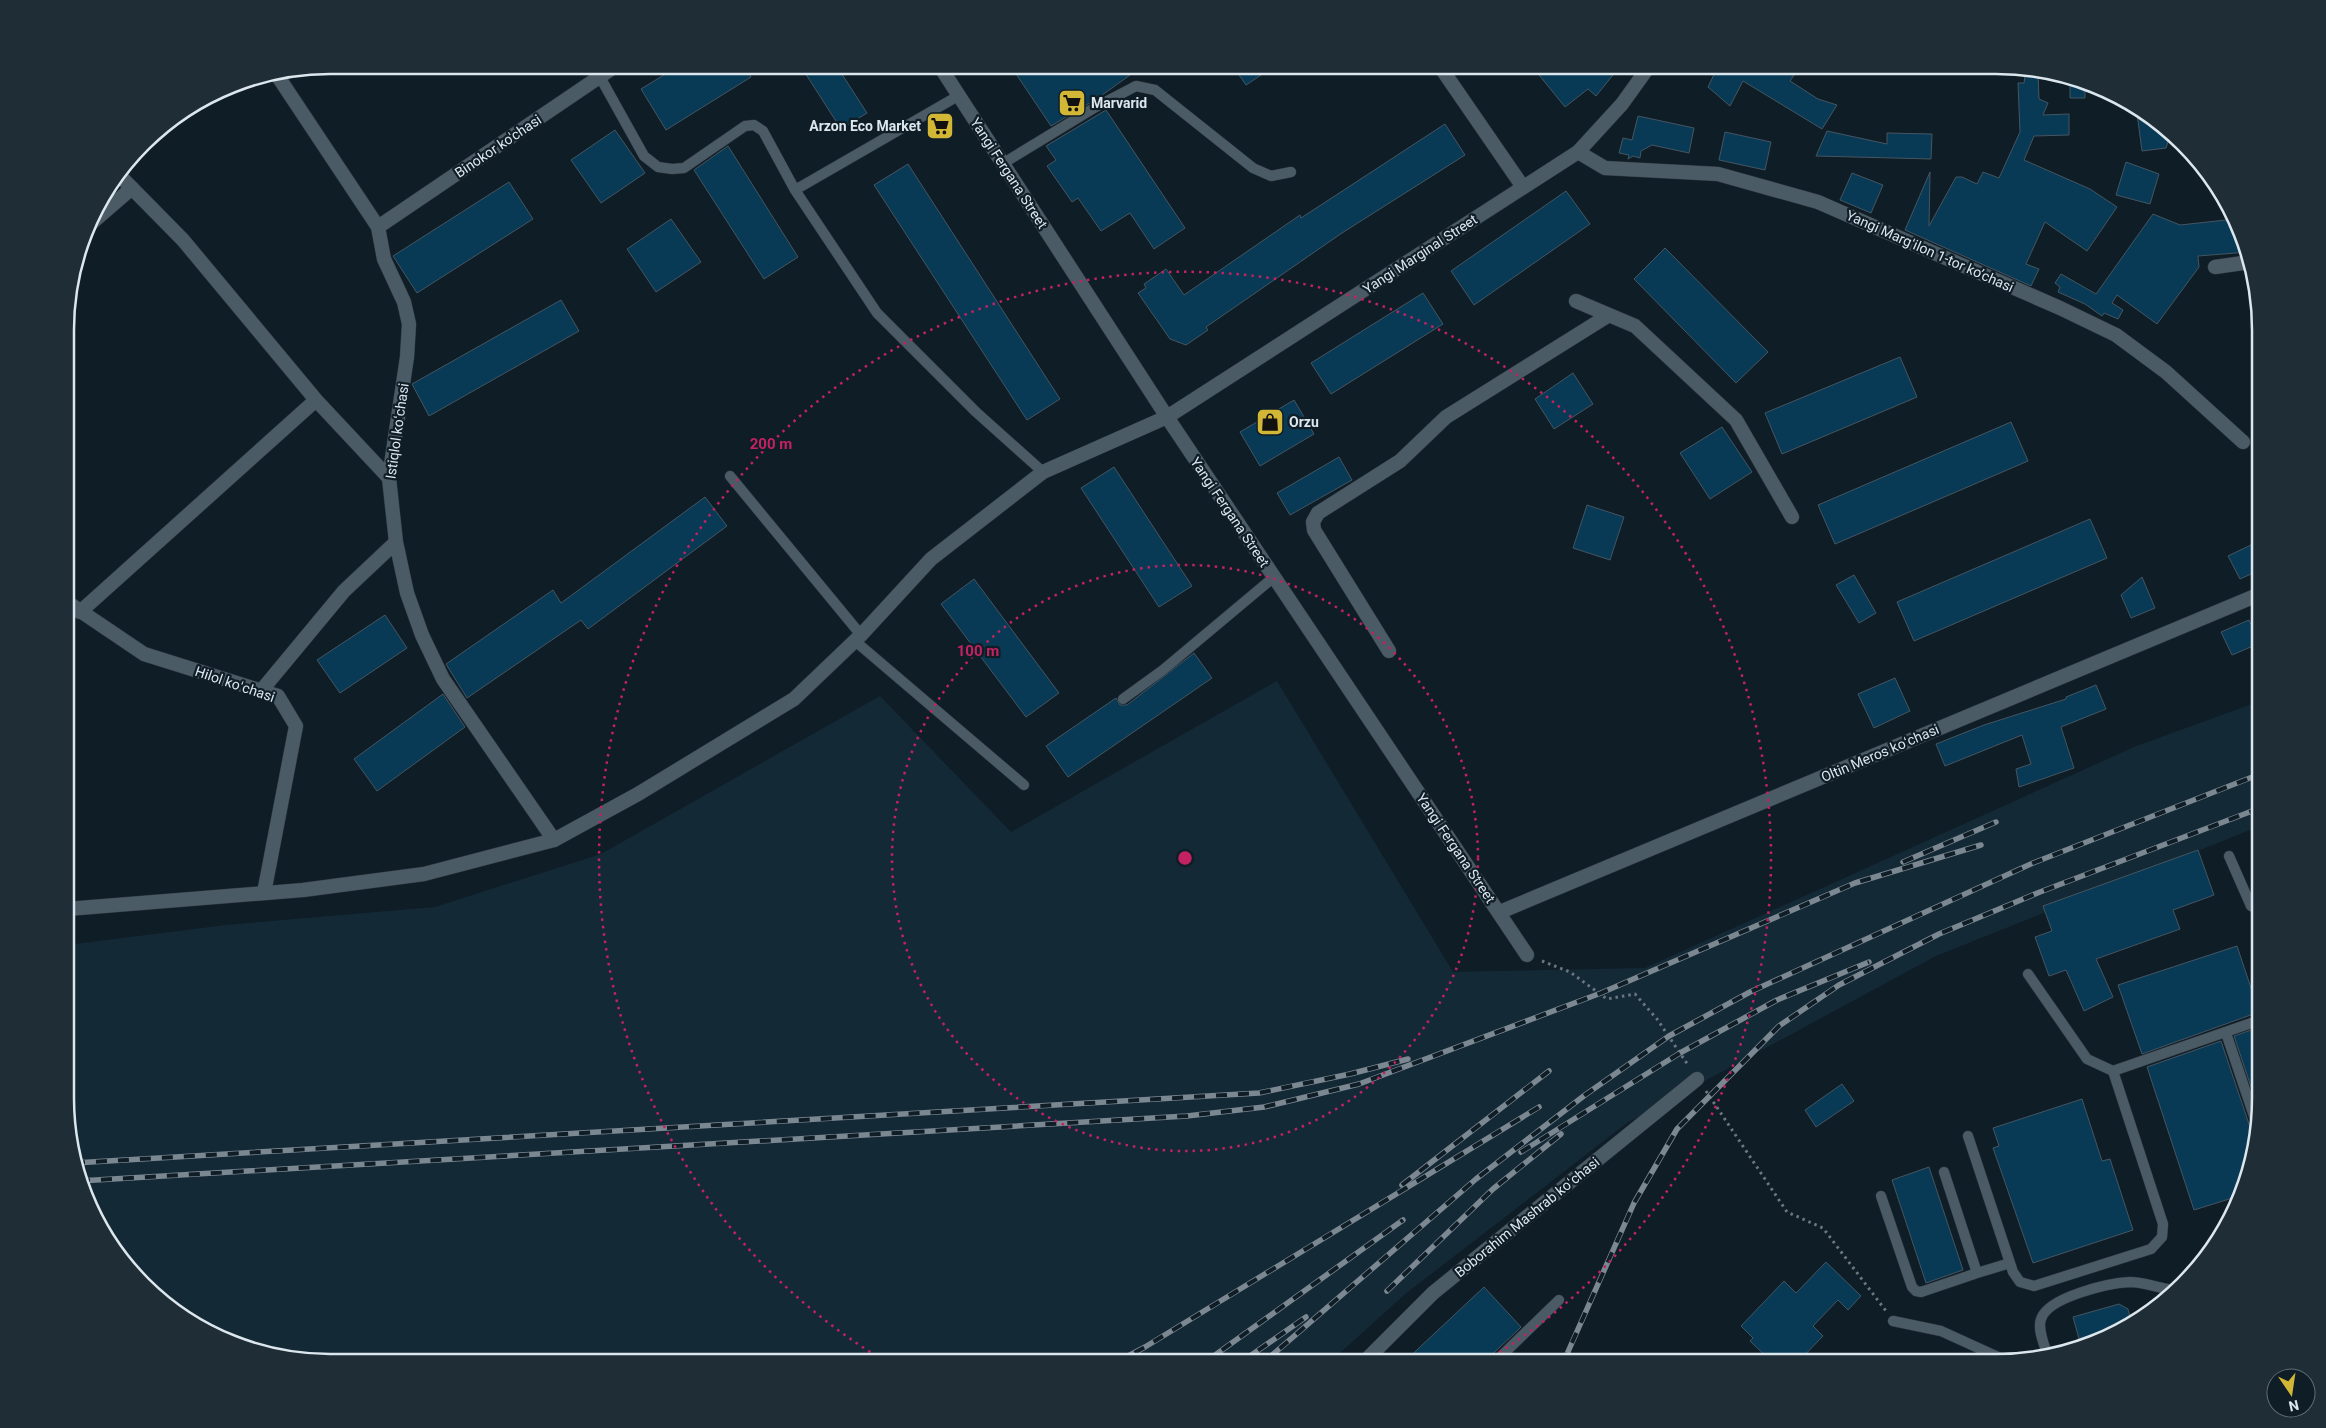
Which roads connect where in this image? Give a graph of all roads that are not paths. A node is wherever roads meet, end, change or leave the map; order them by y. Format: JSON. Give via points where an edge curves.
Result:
{"nodes":[{"id":1,"x":604,"y":74,"type":"edge"},
{"id":2,"x":945,"y":74,"type":"edge"},
{"id":3,"x":1445,"y":74,"type":"edge"},
{"id":4,"x":1644,"y":74,"type":"edge"},
{"id":5,"x":600,"y":77,"type":"junction"},
{"id":6,"x":279,"y":79,"type":"edge"},
{"id":7,"x":958,"y":96,"type":"junction"},
{"id":8,"x":1578,"y":152,"type":"junction"},
{"id":9,"x":1002,"y":164,"type":"junction"},
{"id":10,"x":1291,"y":172,"type":"dead end"},
{"id":11,"x":123,"y":179,"type":"edge"},
{"id":12,"x":1523,"y":187,"type":"junction"},
{"id":13,"x":132,"y":188,"type":"junction"},
{"id":14,"x":795,"y":190,"type":"junction"},
{"id":15,"x":101,"y":214,"type":"edge"},
{"id":16,"x":378,"y":227,"type":"junction"},
{"id":17,"x":2244,"y":263,"type":"edge"},
{"id":18,"x":2215,"y":267,"type":"dead end"},
{"id":19,"x":1576,"y":301,"type":"dead end"},
{"id":20,"x":1608,"y":315,"type":"junction"},
{"id":21,"x":316,"y":400,"type":"junction"},
{"id":22,"x":1167,"y":418,"type":"junction"},
{"id":23,"x":2244,"y":442,"type":"dead end"},
{"id":24,"x":1042,"y":472,"type":"junction"},
{"id":25,"x":730,"y":476,"type":"dead end"},
{"id":26,"x":389,"y":478,"type":"junction"},
{"id":27,"x":1792,"y":517,"type":"dead end"},
{"id":28,"x":396,"y":542,"type":"junction"},
{"id":29,"x":1274,"y":577,"type":"junction"},
{"id":30,"x":2252,"y":597,"type":"edge"},
{"id":31,"x":74,"y":607,"type":"edge"},
{"id":32,"x":80,"y":612,"type":"junction"},
{"id":33,"x":858,"y":638,"type":"junction"},
{"id":34,"x":1389,"y":651,"type":"dead end"},
{"id":35,"x":261,"y":690,"type":"junction"},
{"id":36,"x":1123,"y":700,"type":"dead end"},
{"id":37,"x":1024,"y":785,"type":"dead end"},
{"id":38,"x":554,"y":840,"type":"junction"},
{"id":39,"x":2229,"y":856,"type":"dead end"},
{"id":40,"x":264,"y":893,"type":"junction"},
{"id":41,"x":2252,"y":906,"type":"edge"},
{"id":42,"x":74,"y":908,"type":"edge"},
{"id":43,"x":1500,"y":912,"type":"junction"},
{"id":44,"x":1527,"y":955,"type":"road end"},
{"id":45,"x":2028,"y":974,"type":"dead end"},
{"id":46,"x":2252,"y":1023,"type":"edge"},
{"id":47,"x":2226,"y":1033,"type":"junction"},
{"id":48,"x":2113,"y":1071,"type":"junction"},
{"id":49,"x":1697,"y":1079,"type":"road end"},
{"id":50,"x":2252,"y":1110,"type":"edge"},
{"id":51,"x":1968,"y":1136,"type":"dead end"},
{"id":52,"x":1944,"y":1172,"type":"dead end"},
{"id":53,"x":1881,"y":1196,"type":"dead end"},
{"id":54,"x":2010,"y":1263,"type":"junction"},
{"id":55,"x":1976,"y":1273,"type":"junction"},
{"id":56,"x":2168,"y":1289,"type":"dead end"},
{"id":57,"x":1559,"y":1300,"type":"dead end"},
{"id":58,"x":1893,"y":1321,"type":"road end"},
{"id":59,"x":2046,"y":1349,"type":"edge"},
{"id":60,"x":1372,"y":1354,"type":"edge"},
{"id":61,"x":1503,"y":1354,"type":"edge"},
{"id":62,"x":1991,"y":1354,"type":"edge"}],
"edges":[{"from":1,"to":5,"type":"street","name":"Binokor ko'chasi"},
{"from":2,"to":7,"type":"street","name":"Yangi Fergana Street"},
{"from":3,"to":12,"type":"street"},
{"from":4,"to":8,"type":"street","name":"Yangi Marginal Street","via":[[1622,104]]},
{"from":5,"to":14,"type":"lane","via":[[644,156],[658,167],[684,168],[745,126],[754,125],[763,131]]},
{"from":5,"to":16,"type":"street","name":"Binokor ko'chasi"},
{"from":6,"to":16,"type":"street","name":"Istiqlol koʻchasi"},
{"from":7,"to":9,"type":"street","name":"Yangi Fergana Street"},
{"from":7,"to":14,"type":"lane"},
{"from":8,"to":12,"type":"street","name":"Yangi Marginal Street"},
{"from":8,"to":23,"type":"street","name":"Yangi Margʻilon 1-tor koʼchasi","via":[[1605,168],[1718,174],[1818,202],[2116,335],[2166,372]]},
{"from":9,"to":10,"type":"lane","via":[[1136,86],[1155,90],[1253,168],[1271,176]]},
{"from":9,"to":22,"type":"street","name":"Yangi Fergana Street"},
{"from":11,"to":13,"type":"street"},
{"from":12,"to":22,"type":"street","name":"Yangi Marginal Street"},
{"from":13,"to":15,"type":"street"},
{"from":13,"to":21,"type":"street","via":[[183,240]]},
{"from":14,"to":24,"type":"lane","via":[[877,313],[976,412]]},
{"from":16,"to":26,"type":"street","name":"Istiqlol koʻchasi","via":[[384,259],[404,302],[409,324]]},
{"from":17,"to":18,"type":"street"},
{"from":19,"to":20,"type":"street"},
{"from":20,"to":27,"type":"street","via":[[1635,326],[1736,420]]},
{"from":20,"to":34,"type":"street","via":[[1446,417],[1400,461],[1318,514],[1313,522],[1314,530]]},
{"from":21,"to":26,"type":"street"},
{"from":21,"to":32,"type":"street"},
{"from":22,"to":24,"type":"street","name":"Yangi Marginal Street"},
{"from":22,"to":29,"type":"street","name":"Yangi Fergana Street"},
{"from":24,"to":33,"type":"street","name":"Yangi Marginal Street","via":[[931,559]]},
{"from":25,"to":33,"type":"lane"},
{"from":26,"to":28,"type":"street","name":"Istiqlol koʻchasi"},
{"from":28,"to":35,"type":"street","via":[[344,591]]},
{"from":28,"to":38,"type":"street","name":"Istiqlol koʻchasi","via":[[413,610],[443,679]]},
{"from":29,"to":36,"type":"lane"},
{"from":29,"to":43,"type":"street","name":"Yangi Fergana Street"},
{"from":30,"to":43,"type":"street","name":"Oltin Meros koʻchasi"},
{"from":31,"to":32,"type":"street","name":"Hilol koʻchasi"},
{"from":32,"to":35,"type":"street","name":"Hilol koʻchasi","via":[[144,654]]},
{"from":33,"to":37,"type":"lane"},
{"from":33,"to":38,"type":"street","name":"Yangi Marginal Street","via":[[794,699],[638,794]]},
{"from":35,"to":40,"type":"street","name":"Hilol koʻchasi","via":[[278,696],[296,726]]},
{"from":38,"to":40,"type":"street","name":"Yangi Marginal Street","via":[[424,874]]},
{"from":39,"to":41,"type":"lane"},
{"from":40,"to":42,"type":"street","name":"Yangi Marginal Street"},
{"from":43,"to":44,"type":"street","name":"Yangi Fergana Street"},
{"from":45,"to":48,"type":"lane","via":[[2087,1059]]},
{"from":46,"to":47,"type":"lane"},
{"from":47,"to":48,"type":"lane"},
{"from":47,"to":50,"type":"lane"},
{"from":48,"to":54,"type":"lane","via":[[2163,1224],[2162,1237],[2152,1249],[2034,1286],[2020,1282]]},
{"from":49,"to":60,"type":"street","name":"Boborahim Mashrab koʻchasi","via":[[1433,1293]]},
{"from":51,"to":54,"type":"lane"},
{"from":52,"to":55,"type":"lane"},
{"from":53,"to":55,"type":"lane","via":[[1916,1291]]},
{"from":54,"to":55,"type":"lane"},
{"from":56,"to":59,"type":"lane","via":[[2130,1282],[2074,1294],[2051,1304],[2040,1320]]},
{"from":57,"to":61,"type":"lane"},
{"from":58,"to":62,"type":"lane","via":[[1941,1331]]}]}
